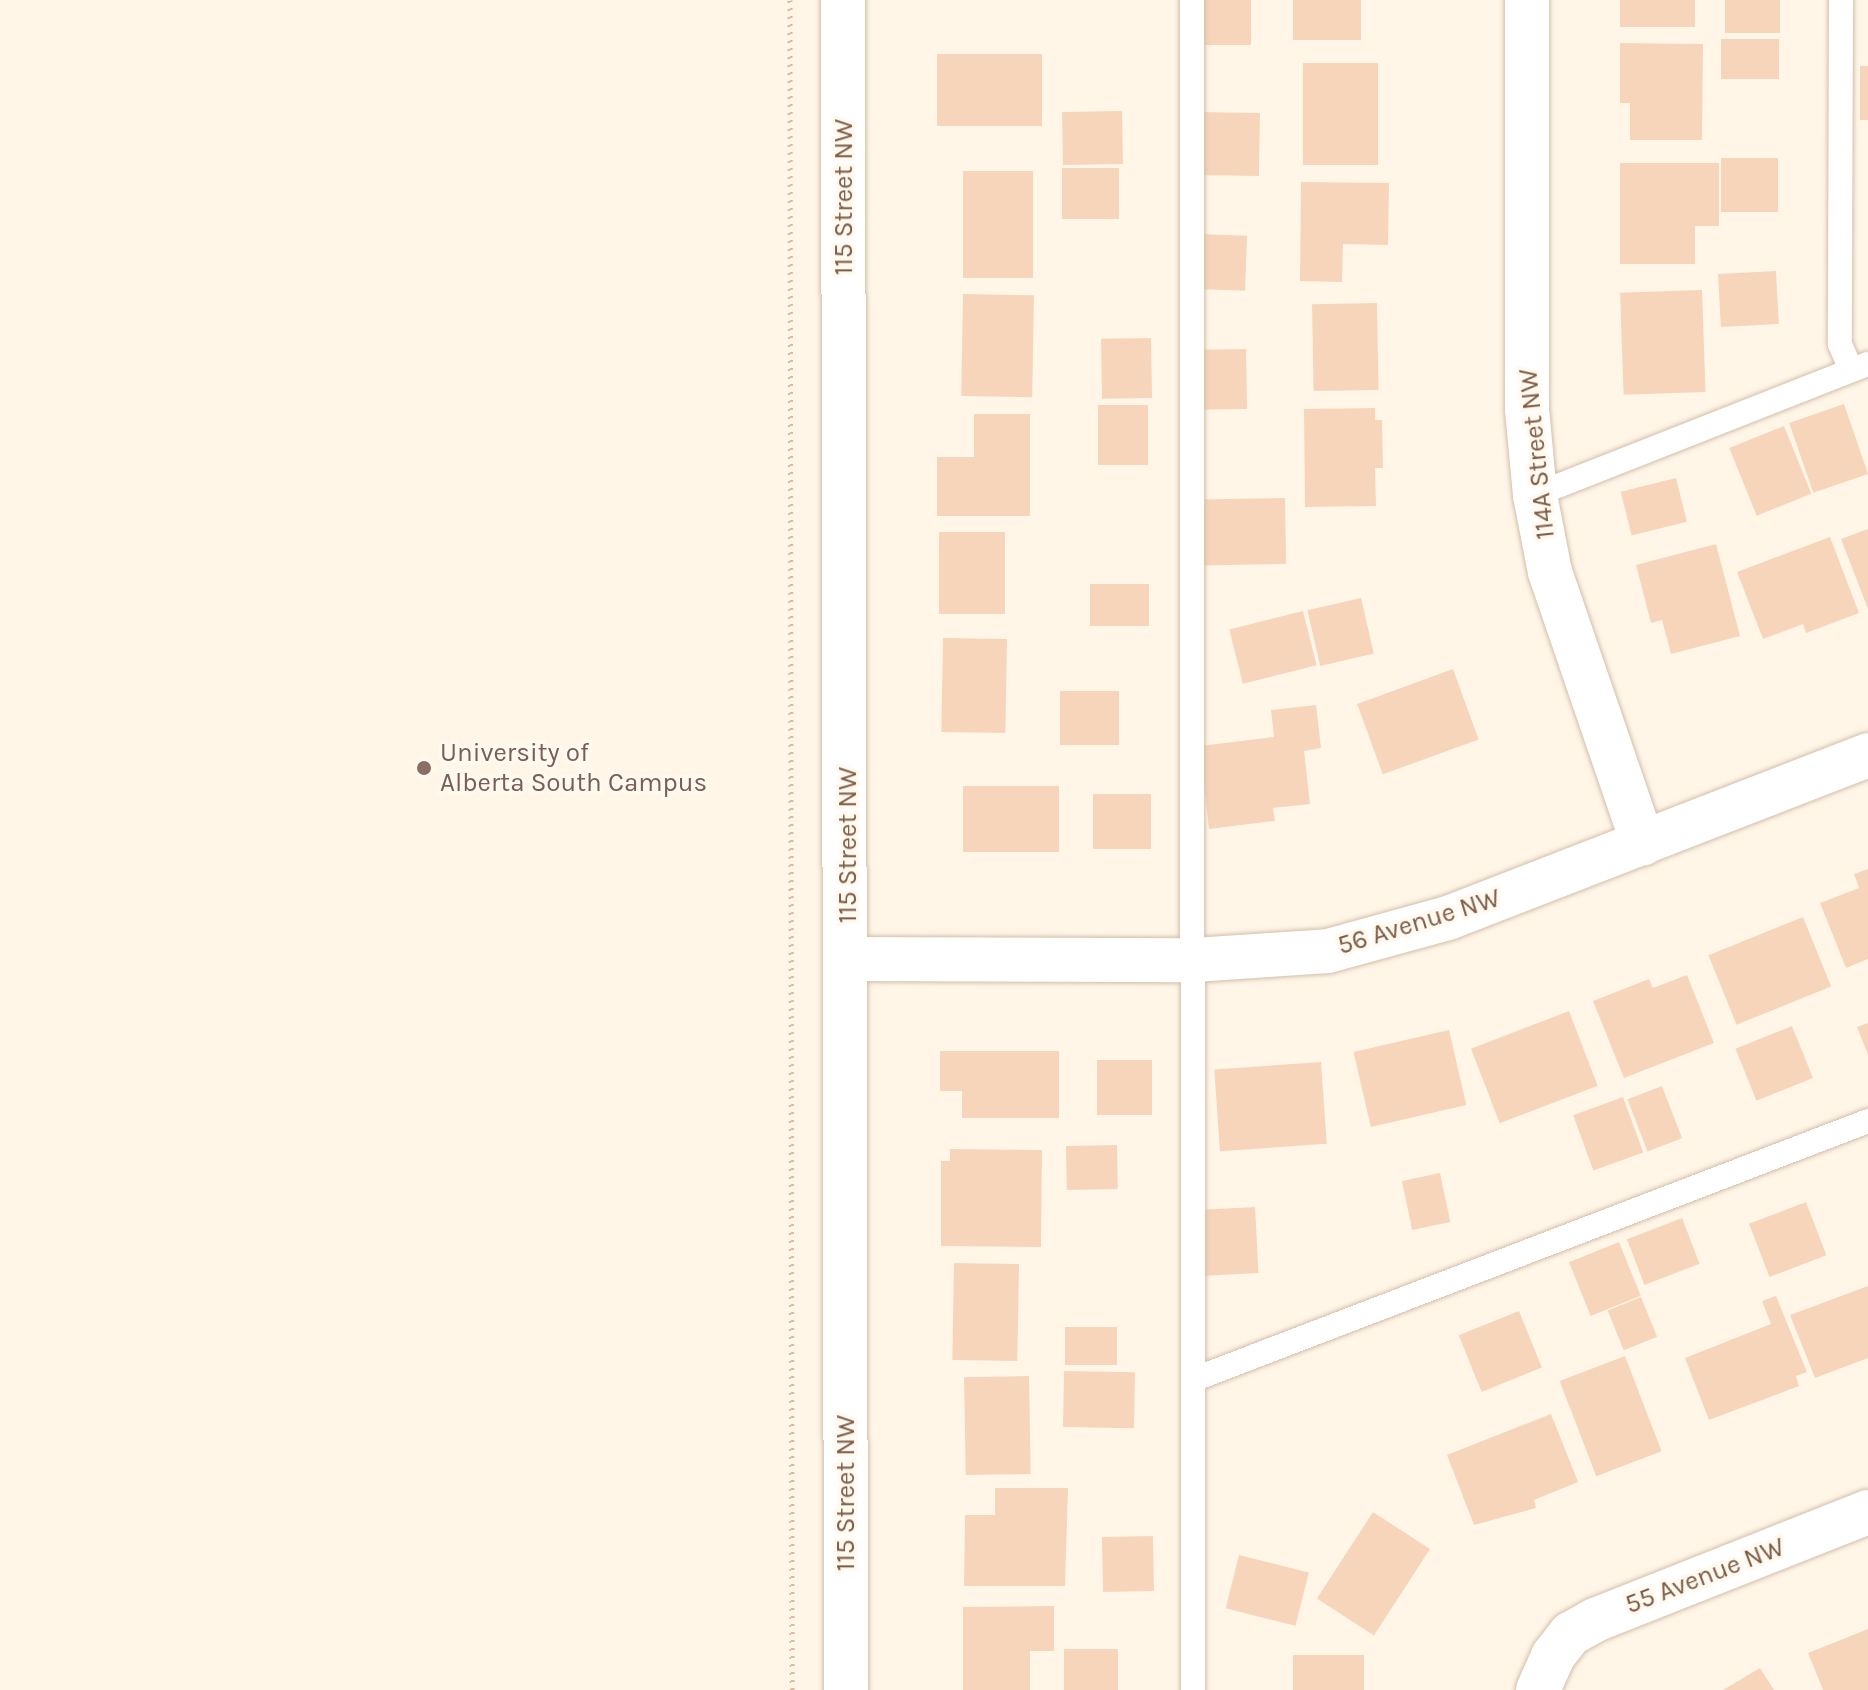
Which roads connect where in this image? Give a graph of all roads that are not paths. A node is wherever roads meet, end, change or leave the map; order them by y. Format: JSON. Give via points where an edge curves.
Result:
{"nodes":[{"id":1,"x":843,"y":0,"type":"edge"},
{"id":2,"x":1192,"y":0,"type":"edge"},
{"id":3,"x":1527,"y":0,"type":"edge"},
{"id":4,"x":1841,"y":0,"type":"edge"},
{"id":5,"x":1860,"y":367,"type":"edge"},
{"id":6,"x":1535,"y":495,"type":"junction"},
{"id":7,"x":1868,"y":755,"type":"edge"},
{"id":8,"x":1643,"y":844,"type":"junction"},
{"id":9,"x":848,"y":959,"type":"junction"},
{"id":10,"x":1194,"y":960,"type":"junction"},
{"id":11,"x":1868,"y":1121,"type":"edge"},
{"id":12,"x":1195,"y":1379,"type":"junction"},
{"id":13,"x":1868,"y":1512,"type":"edge"},
{"id":14,"x":1546,"y":1673,"type":"edge"},
{"id":15,"x":846,"y":1690,"type":"edge"},
{"id":16,"x":1193,"y":1690,"type":"edge"}],
"edges":[{"from":1,"to":9,"type":"street","name":"115 Street NW"},
{"from":2,"to":10,"type":"lane"},
{"from":3,"to":6,"type":"street","name":"114A Street NW","via":[[1527,409]]},
{"from":4,"to":5,"type":"lane","via":[[1840,344]]},
{"from":5,"to":6,"type":"lane"},
{"from":6,"to":8,"type":"street","name":"114A Street NW","via":[[1550,572]]},
{"from":7,"to":8,"type":"street","name":"56 Avenue NW"},
{"from":8,"to":10,"type":"street","name":"56 Avenue NW","via":[[1371,941],[1266,959]]},
{"from":9,"to":10,"type":"street","name":"56 Avenue NW"},
{"from":9,"to":15,"type":"street","name":"115 Street NW"},
{"from":10,"to":12,"type":"lane"},
{"from":11,"to":12,"type":"lane"},
{"from":12,"to":16,"type":"lane"},
{"from":13,"to":14,"type":"street","name":"55 Avenue NW","via":[[1595,1620],[1570,1634]]}]}
